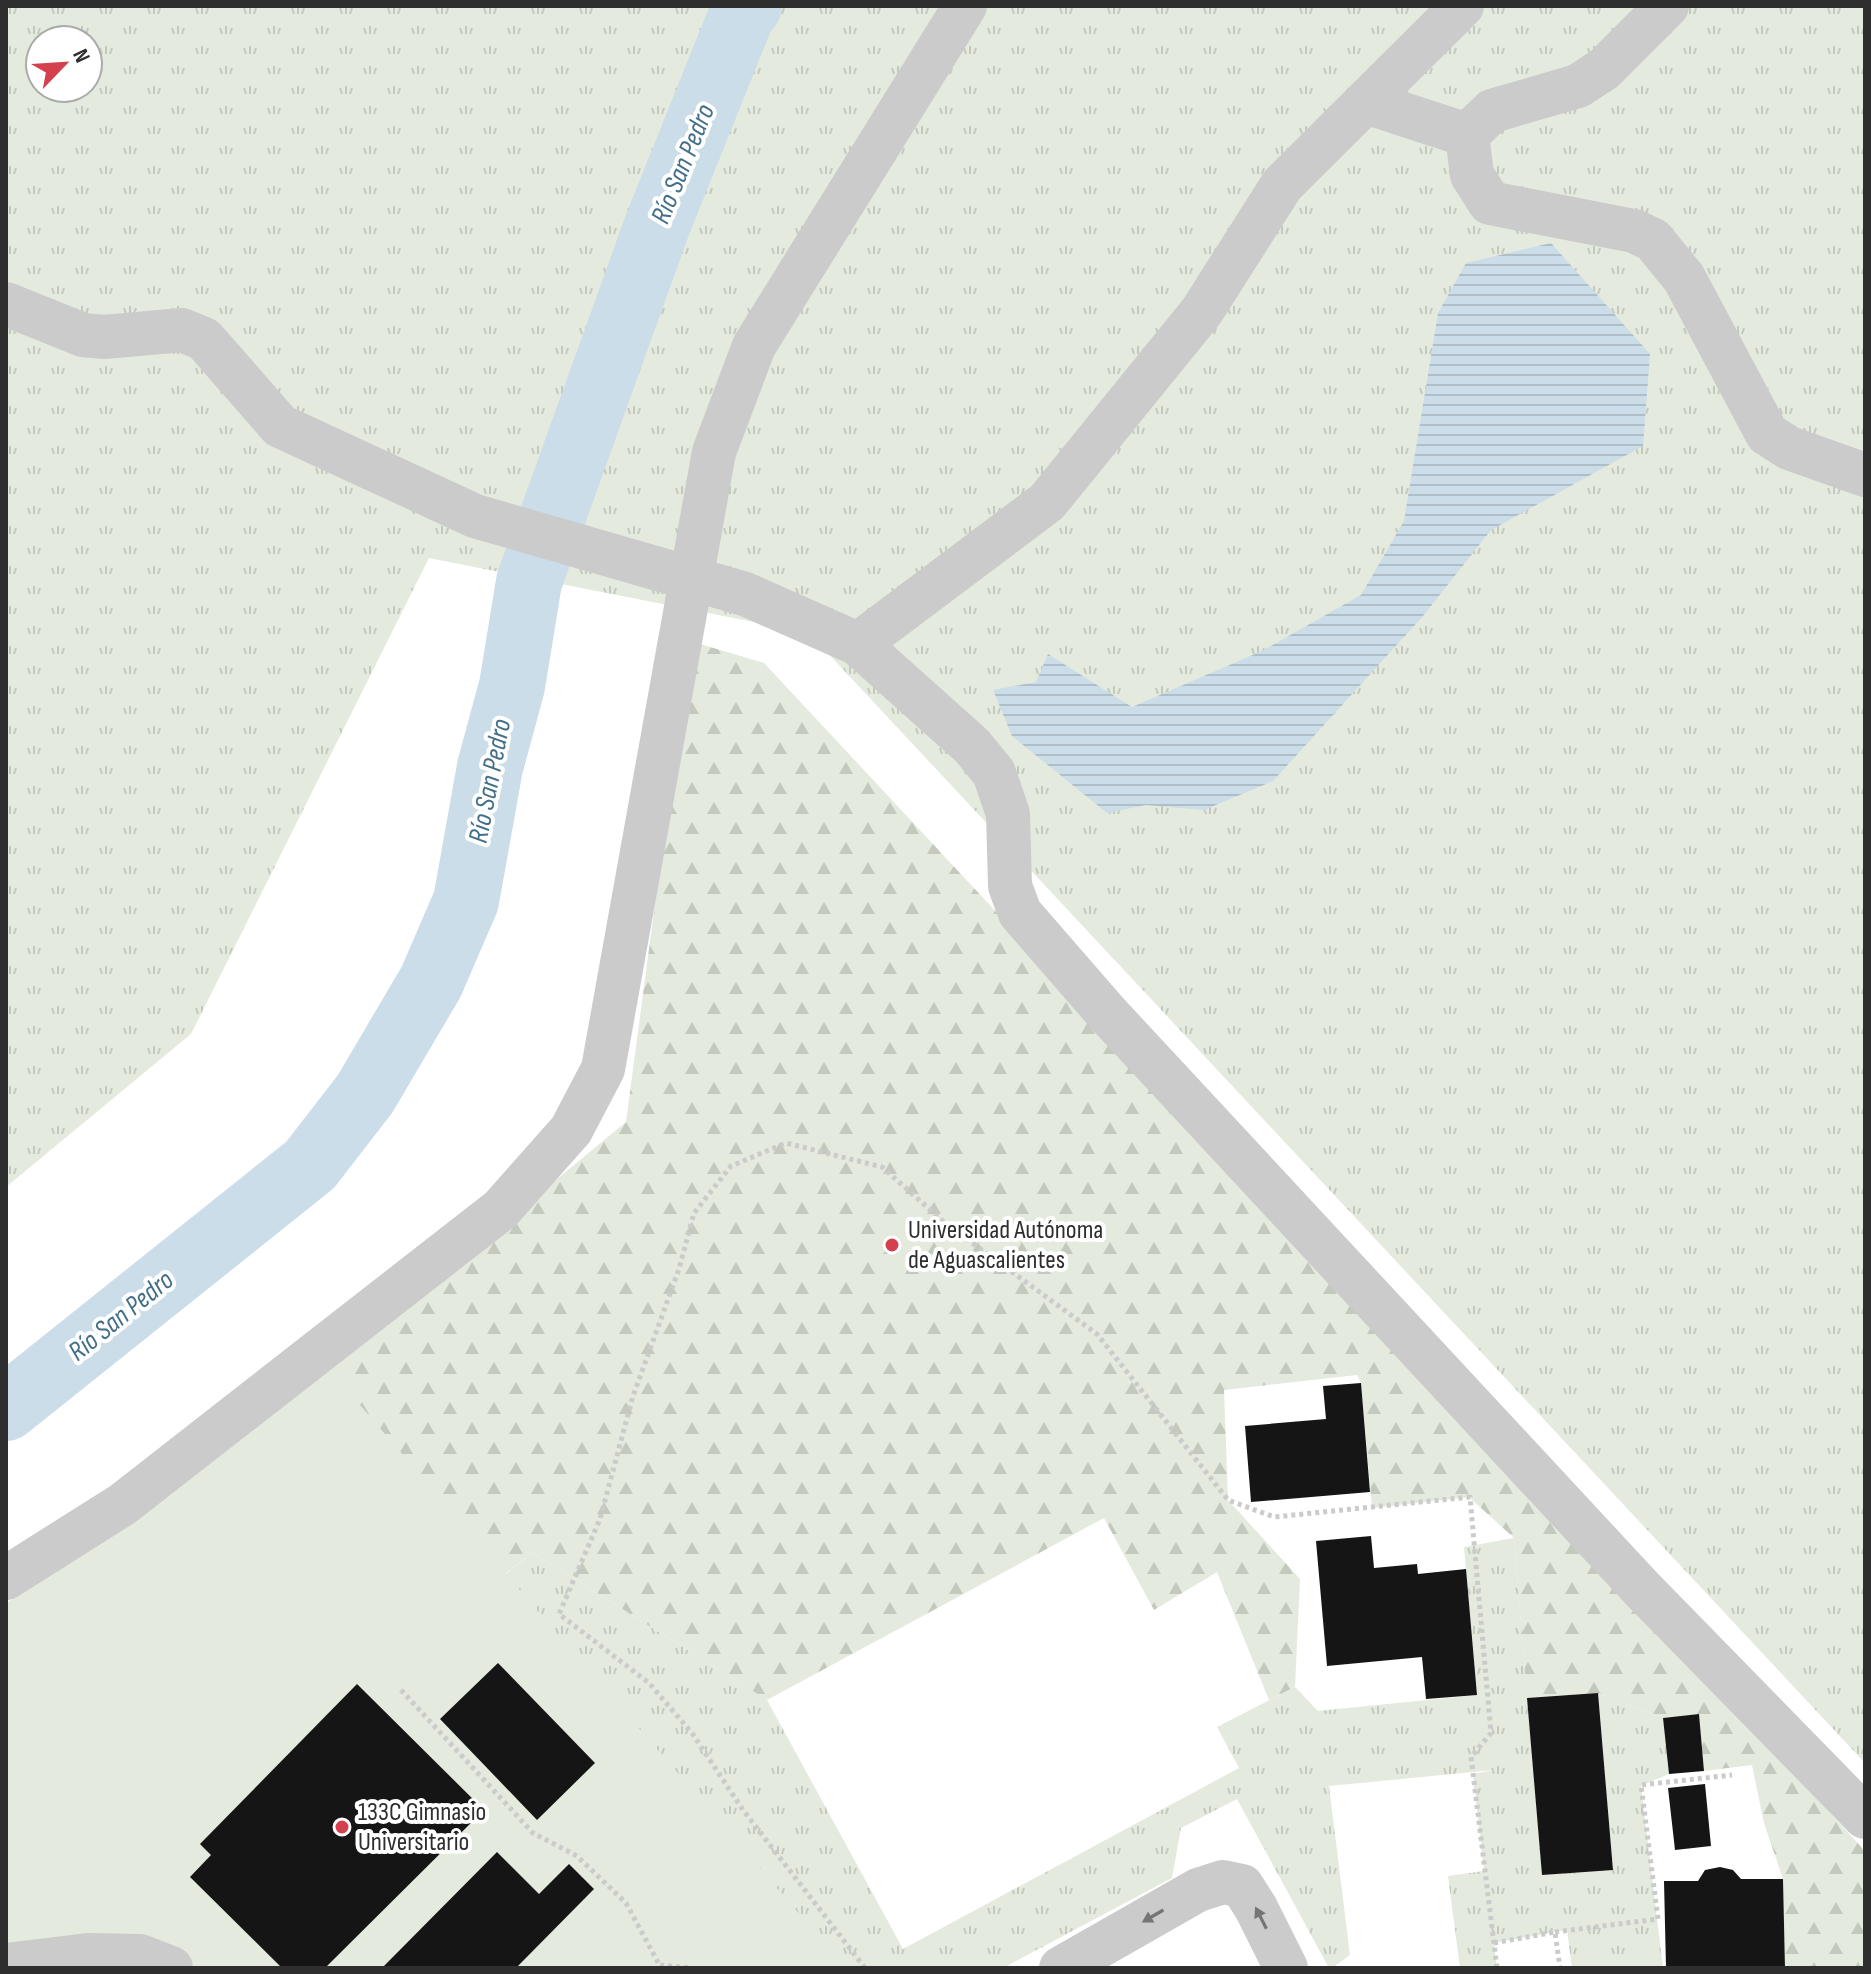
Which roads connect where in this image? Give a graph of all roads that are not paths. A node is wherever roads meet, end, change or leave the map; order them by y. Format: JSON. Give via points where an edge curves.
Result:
{"nodes":[{"id":1,"x":965,"y":6,"type":"edge"},
{"id":2,"x":1462,"y":6,"type":"edge"},
{"id":3,"x":1667,"y":6,"type":"edge"},
{"id":4,"x":1366,"y":102,"type":"junction"},
{"id":5,"x":1467,"y":135,"type":"junction"},
{"id":6,"x":6,"y":304,"type":"edge"},
{"id":7,"x":1865,"y":475,"type":"edge"},
{"id":8,"x":858,"y":644,"type":"junction"},
{"id":9,"x":6,"y":1578,"type":"edge"},
{"id":10,"x":1865,"y":1817,"type":"edge"},
{"id":11,"x":6,"y":1965,"type":"edge"},
{"id":12,"x":171,"y":1968,"type":"edge"},
{"id":13,"x":1061,"y":1968,"type":"edge"},
{"id":14,"x":1286,"y":1968,"type":"edge"}],
"edges":[{"from":1,"to":9,"type":"street","via":[[754,346],[714,452],[603,1069],[571,1130],[501,1209],[123,1504]]},
{"from":2,"to":4,"type":"street"},
{"from":3,"to":5,"type":"street","via":[[1604,69],[1578,86],[1492,111]]},
{"from":4,"to":5,"type":"street"},
{"from":4,"to":8,"type":"street","via":[[1282,185],[1202,311],[1047,502]]},
{"from":5,"to":7,"type":"street","via":[[1472,175],[1490,203],[1634,231],[1653,240],[1684,278],[1767,434],[1789,448]]},
{"from":6,"to":8,"type":"street","via":[[83,335],[182,330],[204,339],[280,426],[475,516],[745,594]]},
{"from":8,"to":10,"type":"street","via":[[972,746],[994,773],[1008,814],[1010,886],[1029,924],[1643,1590]]},
{"from":11,"to":12,"type":"street","via":[[114,1955],[140,1956]]},
{"from":14,"to":13,"type":"street","one_way":true,"via":[[1242,1886],[1223,1882],[1198,1890]]}]}
